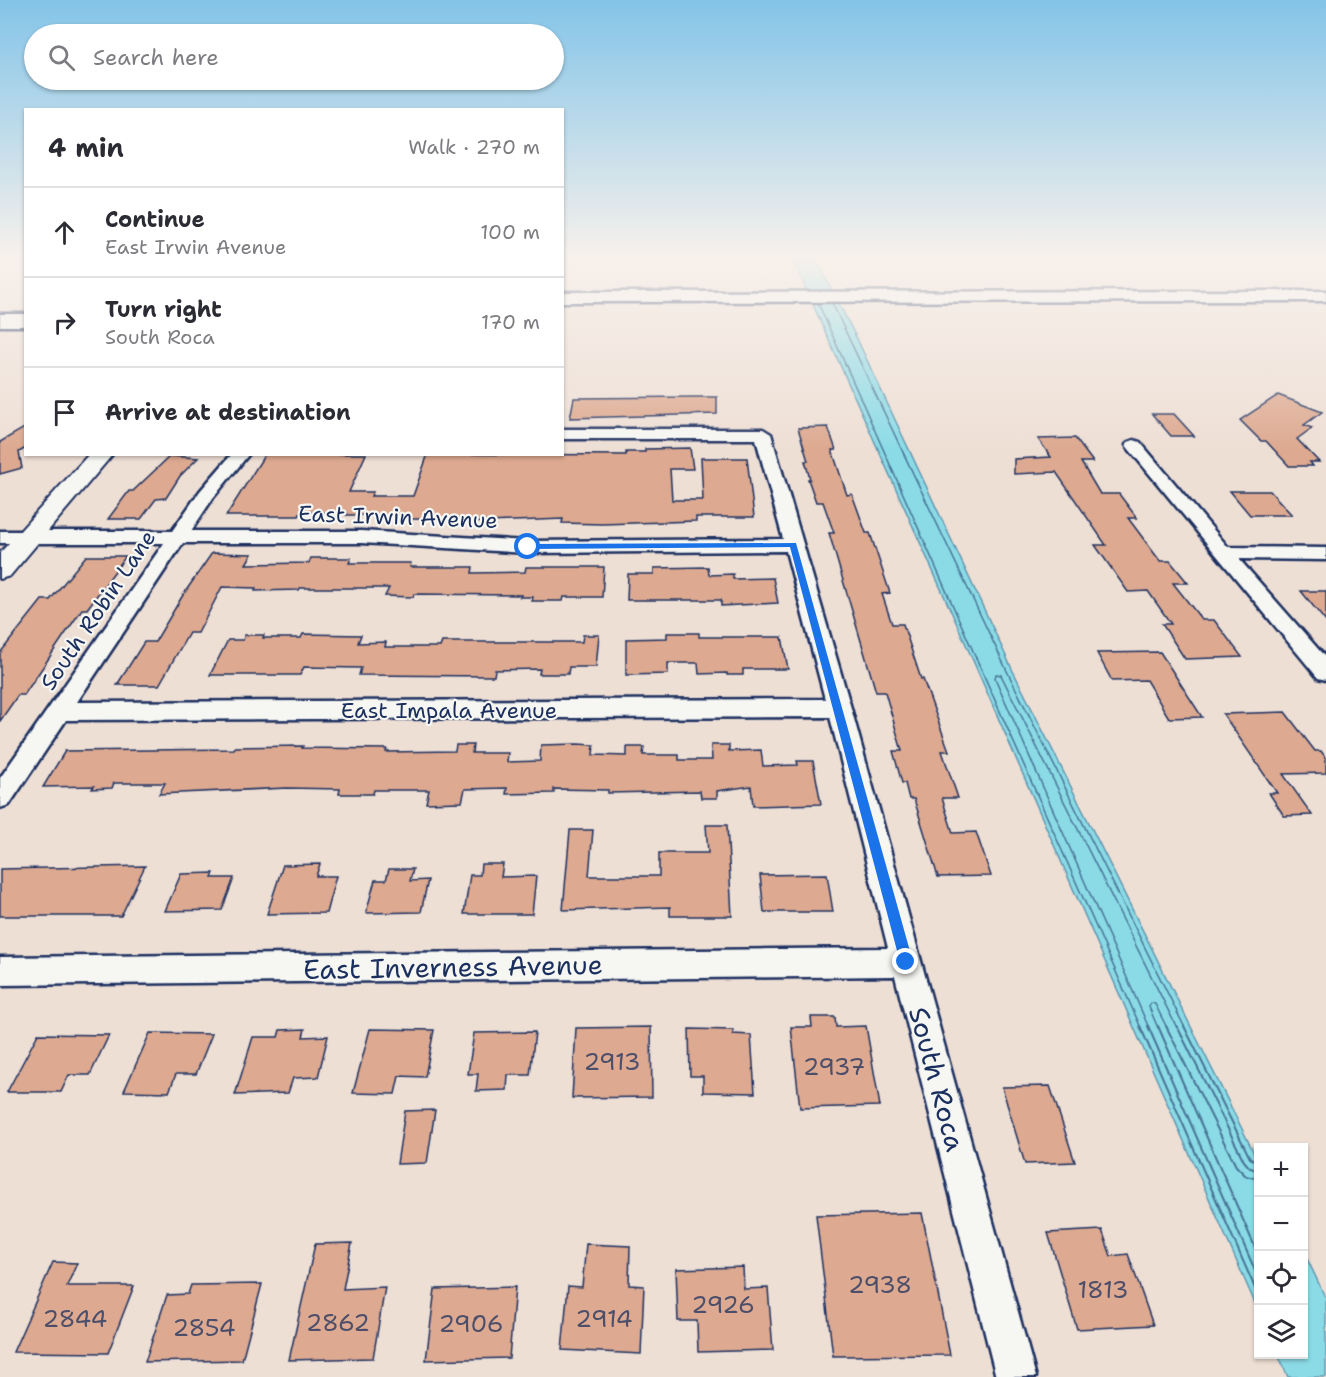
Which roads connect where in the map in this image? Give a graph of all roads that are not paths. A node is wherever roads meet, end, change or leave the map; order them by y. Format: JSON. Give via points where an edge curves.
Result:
{"nodes":[{"id":1,"x":564,"y":434,"type":"edge"},
{"id":2,"x":1134,"y":445,"type":"dead end"},
{"id":3,"x":100,"y":456,"type":"edge"},
{"id":4,"x":240,"y":456,"type":"edge"},
{"id":5,"x":0,"y":537,"type":"edge"},
{"id":6,"x":176,"y":537,"type":"junction"},
{"id":7,"x":28,"y":538,"type":"junction"},
{"id":8,"x":793,"y":545,"type":"junction"},
{"id":9,"x":1223,"y":553,"type":"junction"},
{"id":10,"x":1326,"y":554,"type":"edge"},
{"id":11,"x":0,"y":570,"type":"edge"},
{"id":12,"x":1326,"y":672,"type":"edge"},
{"id":13,"x":839,"y":708,"type":"junction"},
{"id":14,"x":58,"y":711,"type":"junction"},
{"id":15,"x":0,"y":798,"type":"edge"},
{"id":16,"x":906,"y":962,"type":"junction"},
{"id":17,"x":0,"y":971,"type":"edge"},
{"id":18,"x":1016,"y":1377,"type":"edge"}],
"edges":[{"from":1,"to":8,"type":"street","name":"South Roca","via":[[763,434]]},
{"from":2,"to":9,"type":"street"},
{"from":3,"to":7,"type":"main road"},
{"from":4,"to":6,"type":"street","name":"South Robin Lane"},
{"from":5,"to":7,"type":"street","name":"East Irwin Avenue"},
{"from":6,"to":7,"type":"street","name":"East Irwin Avenue"},
{"from":6,"to":8,"type":"street","name":"East Irwin Avenue","via":[[361,537],[528,547]]},
{"from":6,"to":14,"type":"street","name":"South Robin Lane"},
{"from":7,"to":11,"type":"main road"},
{"from":8,"to":13,"type":"street","name":"South Roca"},
{"from":9,"to":10,"type":"street"},
{"from":9,"to":12,"type":"street"},
{"from":13,"to":14,"type":"street","name":"East Impala Avenue"},
{"from":13,"to":16,"type":"street","name":"South Roca"},
{"from":14,"to":15,"type":"street","name":"South Robin Lane"},
{"from":16,"to":17,"type":"street","name":"East Inverness Avenue"},
{"from":16,"to":18,"type":"street","name":"South Roca"}]}
